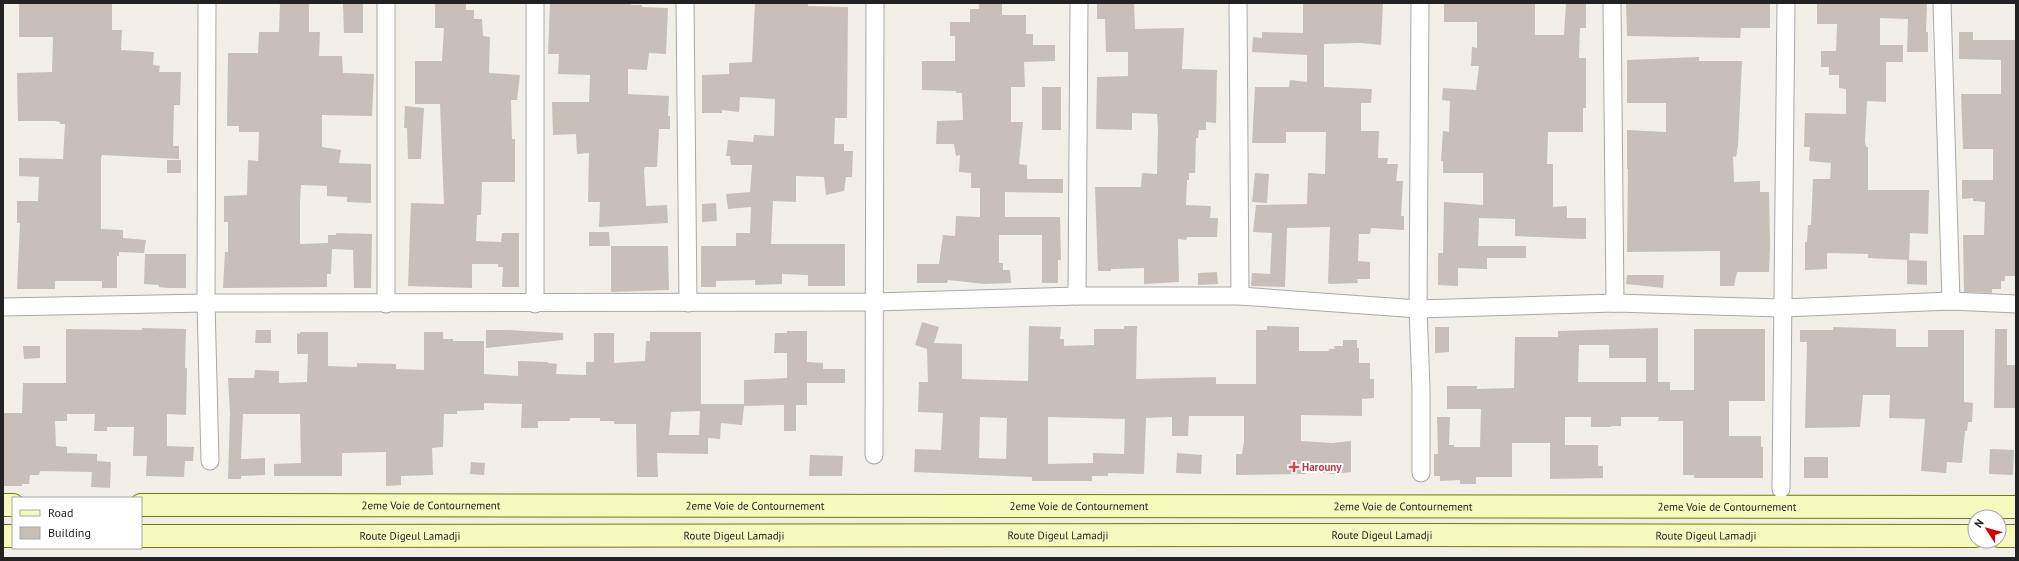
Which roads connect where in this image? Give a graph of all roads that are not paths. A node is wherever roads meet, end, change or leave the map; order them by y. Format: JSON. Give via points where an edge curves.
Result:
{"nodes":[{"id":1,"x":207,"y":3,"type":"edge"},
{"id":2,"x":386,"y":3,"type":"edge"},
{"id":3,"x":535,"y":3,"type":"edge"},
{"id":4,"x":685,"y":3,"type":"edge"},
{"id":5,"x":875,"y":3,"type":"edge"},
{"id":6,"x":1078,"y":3,"type":"edge"},
{"id":7,"x":1238,"y":3,"type":"edge"},
{"id":8,"x":1420,"y":3,"type":"edge"},
{"id":9,"x":1612,"y":3,"type":"edge"},
{"id":10,"x":1786,"y":3,"type":"edge"},
{"id":11,"x":1942,"y":3,"type":"edge"},
{"id":12,"x":1077,"y":296,"type":"junction"},
{"id":13,"x":1240,"y":296,"type":"junction"},
{"id":14,"x":1951,"y":301,"type":"junction"},
{"id":15,"x":875,"y":302,"type":"junction"},
{"id":16,"x":206,"y":303,"type":"junction"},
{"id":17,"x":688,"y":303,"type":"junction"},
{"id":18,"x":386,"y":304,"type":"junction"},
{"id":19,"x":535,"y":304,"type":"junction"},
{"id":20,"x":1615,"y":304,"type":"junction"},
{"id":21,"x":2016,"y":304,"type":"edge"},
{"id":22,"x":3,"y":307,"type":"edge"},
{"id":23,"x":1784,"y":308,"type":"junction"},
{"id":24,"x":1418,"y":309,"type":"junction"},
{"id":25,"x":874,"y":455,"type":"dead end"},
{"id":26,"x":210,"y":461,"type":"dead end"},
{"id":27,"x":1421,"y":473,"type":"dead end"},
{"id":28,"x":1781,"y":489,"type":"dead end"},
{"id":29,"x":142,"y":505,"type":"edge"},
{"id":30,"x":2016,"y":507,"type":"edge"},
{"id":31,"x":142,"y":536,"type":"edge"},
{"id":32,"x":1967,"y":536,"type":"edge"}],
"edges":[{"from":1,"to":16,"type":"street"},
{"from":2,"to":18,"type":"street"},
{"from":3,"to":19,"type":"street"},
{"from":4,"to":17,"type":"street"},
{"from":5,"to":15,"type":"street"},
{"from":6,"to":12,"type":"street"},
{"from":7,"to":13,"type":"street"},
{"from":8,"to":24,"type":"street"},
{"from":9,"to":20,"type":"street"},
{"from":10,"to":23,"type":"street"},
{"from":11,"to":14,"type":"street"},
{"from":12,"to":13,"type":"street"},
{"from":12,"to":15,"type":"street"},
{"from":13,"to":24,"type":"street"},
{"from":14,"to":21,"type":"street"},
{"from":14,"to":23,"type":"street"},
{"from":15,"to":17,"type":"street"},
{"from":15,"to":25,"type":"street"},
{"from":16,"to":18,"type":"street"},
{"from":16,"to":22,"type":"street"},
{"from":16,"to":26,"type":"street"},
{"from":17,"to":19,"type":"street"},
{"from":18,"to":19,"type":"street"},
{"from":20,"to":23,"type":"street"},
{"from":20,"to":24,"type":"street"},
{"from":23,"to":28,"type":"street"},
{"from":24,"to":27,"type":"street"},
{"from":29,"to":30,"type":"main road","name":"2eme Voie de Contournement"},
{"from":31,"to":32,"type":"main road","name":"Route Digeul Lamadji"}]}
